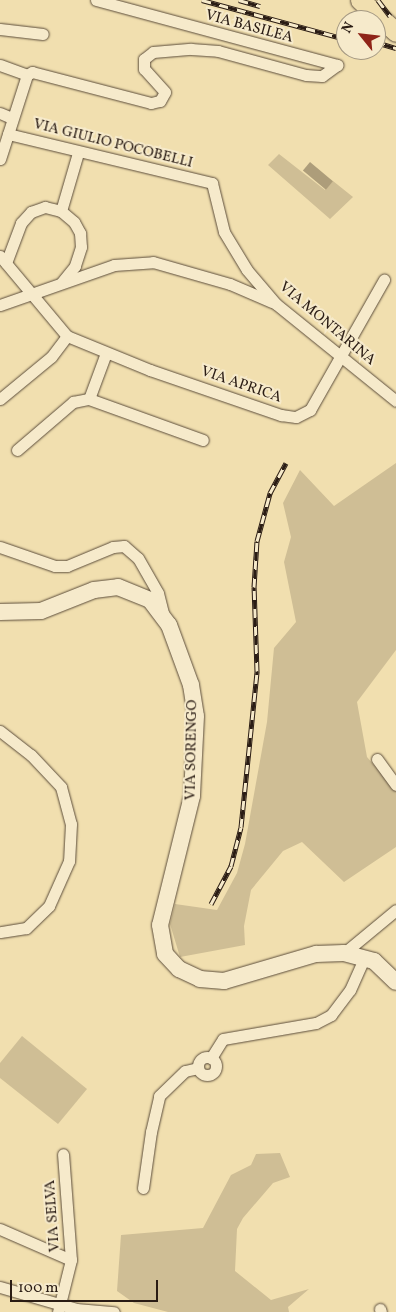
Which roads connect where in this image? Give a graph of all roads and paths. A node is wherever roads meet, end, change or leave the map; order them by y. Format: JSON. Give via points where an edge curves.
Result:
{"nodes":[{"id":1,"x":96,"y":0,"type":"edge"},
{"id":2,"x":360,"y":0,"type":"edge"},
{"id":3,"x":0,"y":29,"type":"edge"},
{"id":4,"x":396,"y":32,"type":"edge"},
{"id":5,"x":43,"y":34,"type":"dead end"},
{"id":6,"x":0,"y":65,"type":"edge"},
{"id":7,"x":27,"y":75,"type":"junction"},
{"id":8,"x":0,"y":113,"type":"edge"},
{"id":9,"x":12,"y":118,"type":"junction"},
{"id":10,"x":8,"y":134,"type":"junction"},
{"id":11,"x":78,"y":153,"type":"junction"},
{"id":12,"x":0,"y":159,"type":"edge"},
{"id":13,"x":212,"y":183,"type":"joint"},
{"id":14,"x":61,"y":211,"type":"junction"},
{"id":15,"x":3,"y":259,"type":"edge"},
{"id":16,"x":384,"y":280,"type":"dead end"},
{"id":17,"x":62,"y":282,"type":"junction"},
{"id":18,"x":32,"y":296,"type":"junction"},
{"id":19,"x":276,"y":304,"type":"junction"},
{"id":20,"x":0,"y":305,"type":"edge"},
{"id":21,"x":67,"y":336,"type":"junction"},
{"id":22,"x":106,"y":353,"type":"junction"},
{"id":23,"x":341,"y":357,"type":"junction"},
{"id":24,"x":0,"y":399,"type":"edge"},
{"id":25,"x":89,"y":399,"type":"junction"},
{"id":26,"x":396,"y":401,"type":"edge"},
{"id":27,"x":203,"y":440,"type":"dead end"},
{"id":28,"x":17,"y":450,"type":"dead end"},
{"id":29,"x":0,"y":547,"type":"edge"},
{"id":30,"x":0,"y":612,"type":"edge"},
{"id":31,"x":164,"y":617,"type":"junction"},
{"id":32,"x":0,"y":731,"type":"edge"},
{"id":33,"x":377,"y":759,"type":"dead end"},
{"id":34,"x":396,"y":785,"type":"edge"},
{"id":35,"x":396,"y":910,"type":"edge"},
{"id":36,"x":0,"y":932,"type":"edge"},
{"id":37,"x":344,"y":953,"type":"junction"},
{"id":38,"x":365,"y":957,"type":"junction"},
{"id":39,"x":396,"y":982,"type":"edge"},
{"id":40,"x":63,"y":1154,"type":"dead end"},
{"id":41,"x":143,"y":1188,"type":"dead end"},
{"id":42,"x":0,"y":1229,"type":"edge"},
{"id":43,"x":71,"y":1260,"type":"junction"},
{"id":44,"x":0,"y":1287,"type":"edge"},
{"id":45,"x":60,"y":1308,"type":"edge"},
{"id":46,"x":114,"y":1312,"type":"edge"}],
"edges":[{"from":1,"to":7,"type":"street","name":"VIA BASILEA","via":[[337,65],[322,76],[306,75],[218,51],[184,49],[153,52],[144,59],[144,69],[165,92],[160,102],[141,102],[32,72]]},
{"from":2,"to":4,"type":"main road"},
{"from":3,"to":5,"type":"street"},
{"from":6,"to":7,"type":"street"},
{"from":7,"to":9,"type":"street"},
{"from":8,"to":9,"type":"street"},
{"from":9,"to":10,"type":"street"},
{"from":10,"to":11,"type":"street","name":"VIA GIULIO POCOBELLI"},
{"from":10,"to":12,"type":"street"},
{"from":11,"to":13,"type":"street","name":"VIA GIULIO POCOBELLI"},
{"from":11,"to":14,"type":"street"},
{"from":13,"to":19,"type":"street","name":"VIA MONTARINA","via":[[224,232],[234,252]]},
{"from":14,"to":15,"type":"street","via":[[45,207],[31,212],[21,222]]},
{"from":14,"to":17,"type":"street","via":[[74,222],[80,233],[75,266]]},
{"from":15,"to":18,"type":"street"},
{"from":16,"to":23,"type":"street","name":"VIA APRICA"},
{"from":17,"to":18,"type":"street"},
{"from":17,"to":19,"type":"street","via":[[114,265],[153,262],[230,284]]},
{"from":18,"to":20,"type":"street"},
{"from":18,"to":21,"type":"street"},
{"from":19,"to":23,"type":"street","name":"VIA MONTARINA"},
{"from":21,"to":22,"type":"street","name":"VIA APRICA"},
{"from":21,"to":24,"type":"street","via":[[51,357]]},
{"from":22,"to":23,"type":"street","name":"VIA APRICA","via":[[281,415],[296,417],[310,410]]},
{"from":22,"to":25,"type":"street"},
{"from":23,"to":26,"type":"street","name":"VIA MONTARINA"},
{"from":25,"to":27,"type":"street"},
{"from":25,"to":28,"type":"street","via":[[73,402]]},
{"from":29,"to":31,"type":"street","via":[[55,566],[68,566],[113,547],[124,546],[138,558],[150,579]]},
{"from":30,"to":31,"type":"main road","name":"VIA SORENGO","via":[[41,611],[94,590],[118,587],[144,596]]},
{"from":31,"to":37,"type":"main road","name":"VIA SORENGO","via":[[180,652],[195,701],[192,796],[162,911],[160,936],[169,960],[188,976],[224,981],[316,954]]},
{"from":32,"to":36,"type":"street","via":[[31,755],[61,787],[71,824],[70,850],[62,881],[49,906],[26,928]]},
{"from":33,"to":34,"type":"street"},
{"from":35,"to":37,"type":"street"},
{"from":37,"to":38,"type":"main road","name":"VIA SORENGO"},
{"from":38,"to":39,"type":"main road","via":[[382,966]]},
{"from":38,"to":41,"type":"street","via":[[350,990],[331,1014],[316,1023],[223,1039],[211,1058],[216,1065],[213,1074],[202,1074],[198,1068],[185,1071],[159,1096],[150,1132]]},
{"from":40,"to":43,"type":"street","name":"VIA SELVA"},
{"from":42,"to":43,"type":"street"},
{"from":43,"to":45,"type":"street","name":"VIA SELVA"},
{"from":44,"to":45,"type":"street"},
{"from":45,"to":46,"type":"street"}]}
